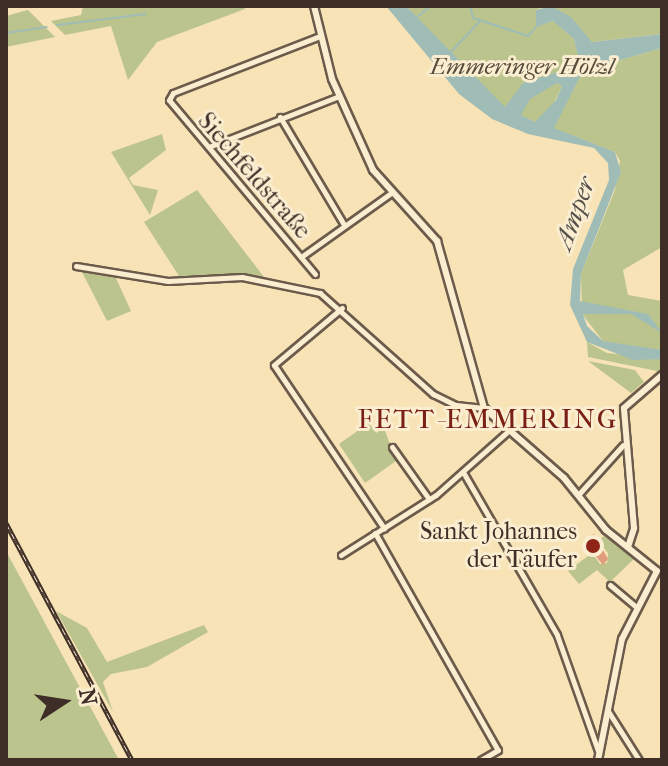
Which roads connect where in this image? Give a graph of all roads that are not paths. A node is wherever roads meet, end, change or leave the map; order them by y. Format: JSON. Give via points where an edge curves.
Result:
{"nodes":[{"id":1,"x":314,"y":6,"type":"edge"},
{"id":2,"x":320,"y":36,"type":"junction"},
{"id":3,"x":339,"y":96,"type":"junction"},
{"id":4,"x":280,"y":117,"type":"junction"},
{"id":5,"x":211,"y":146,"type":"junction"},
{"id":6,"x":391,"y":193,"type":"junction"},
{"id":7,"x":344,"y":225,"type":"junction"},
{"id":8,"x":301,"y":257,"type":"junction"},
{"id":9,"x":76,"y":266,"type":"dead end"},
{"id":10,"x":315,"y":274,"type":"dead end"},
{"id":11,"x":342,"y":308,"type":"junction"},
{"id":12,"x":662,"y":375,"type":"edge"},
{"id":13,"x":484,"y":408,"type":"junction"},
{"id":14,"x":506,"y":433,"type":"junction"},
{"id":15,"x":623,"y":445,"type":"junction"},
{"id":16,"x":392,"y":447,"type":"dead end"},
{"id":17,"x":463,"y":472,"type":"junction"},
{"id":18,"x":578,"y":495,"type":"junction"},
{"id":19,"x":429,"y":499,"type":"junction"},
{"id":20,"x":384,"y":528,"type":"junction"},
{"id":21,"x":375,"y":533,"type":"junction"},
{"id":22,"x":628,"y":547,"type":"junction"},
{"id":23,"x":341,"y":555,"type":"dead end"},
{"id":24,"x":659,"y":571,"type":"edge"},
{"id":25,"x":610,"y":585,"type":"dead end"},
{"id":26,"x":636,"y":607,"type":"junction"},
{"id":27,"x":607,"y":710,"type":"junction"},
{"id":28,"x":603,"y":723,"type":"junction"},
{"id":29,"x":588,"y":725,"type":"junction"},
{"id":30,"x":598,"y":751,"type":"junction"},
{"id":31,"x":481,"y":760,"type":"edge"},
{"id":32,"x":598,"y":760,"type":"edge"},
{"id":33,"x":639,"y":760,"type":"edge"}],
"edges":[{"from":1,"to":2,"type":"street"},
{"from":2,"to":3,"type":"street"},
{"from":2,"to":5,"type":"street","name":"Siechfeldstraße","via":[[187,87],[169,100]]},
{"from":3,"to":4,"type":"street"},
{"from":3,"to":6,"type":"street"},
{"from":4,"to":5,"type":"street"},
{"from":4,"to":7,"type":"street"},
{"from":5,"to":8,"type":"street","name":"Siechfeldstraße"},
{"from":6,"to":7,"type":"street"},
{"from":6,"to":13,"type":"street","via":[[437,241]]},
{"from":7,"to":8,"type":"street"},
{"from":8,"to":10,"type":"street","name":"Siechfeldstraße"},
{"from":9,"to":11,"type":"street","via":[[152,280],[267,280],[320,293]]},
{"from":11,"to":13,"type":"street","via":[[433,394],[456,405]]},
{"from":11,"to":20,"type":"street","via":[[274,365]]},
{"from":12,"to":15,"type":"street","via":[[624,408]]},
{"from":13,"to":14,"type":"street"},
{"from":14,"to":17,"type":"street"},
{"from":14,"to":18,"type":"street"},
{"from":15,"to":18,"type":"street"},
{"from":15,"to":22,"type":"street","via":[[634,528]]},
{"from":16,"to":19,"type":"street"},
{"from":17,"to":19,"type":"street"},
{"from":17,"to":29,"type":"street","via":[[555,631]]},
{"from":18,"to":22,"type":"street","via":[[597,521]]},
{"from":19,"to":20,"type":"street"},
{"from":20,"to":21,"type":"street"},
{"from":21,"to":23,"type":"street"},
{"from":21,"to":31,"type":"street","via":[[498,750]]},
{"from":22,"to":24,"type":"street"},
{"from":24,"to":26,"type":"street"},
{"from":25,"to":26,"type":"street"},
{"from":26,"to":27,"type":"street","via":[[622,639]]},
{"from":27,"to":28,"type":"street"},
{"from":27,"to":33,"type":"street"},
{"from":28,"to":29,"type":"street"},
{"from":28,"to":30,"type":"street"},
{"from":29,"to":30,"type":"street"},
{"from":30,"to":32,"type":"street"}]}
